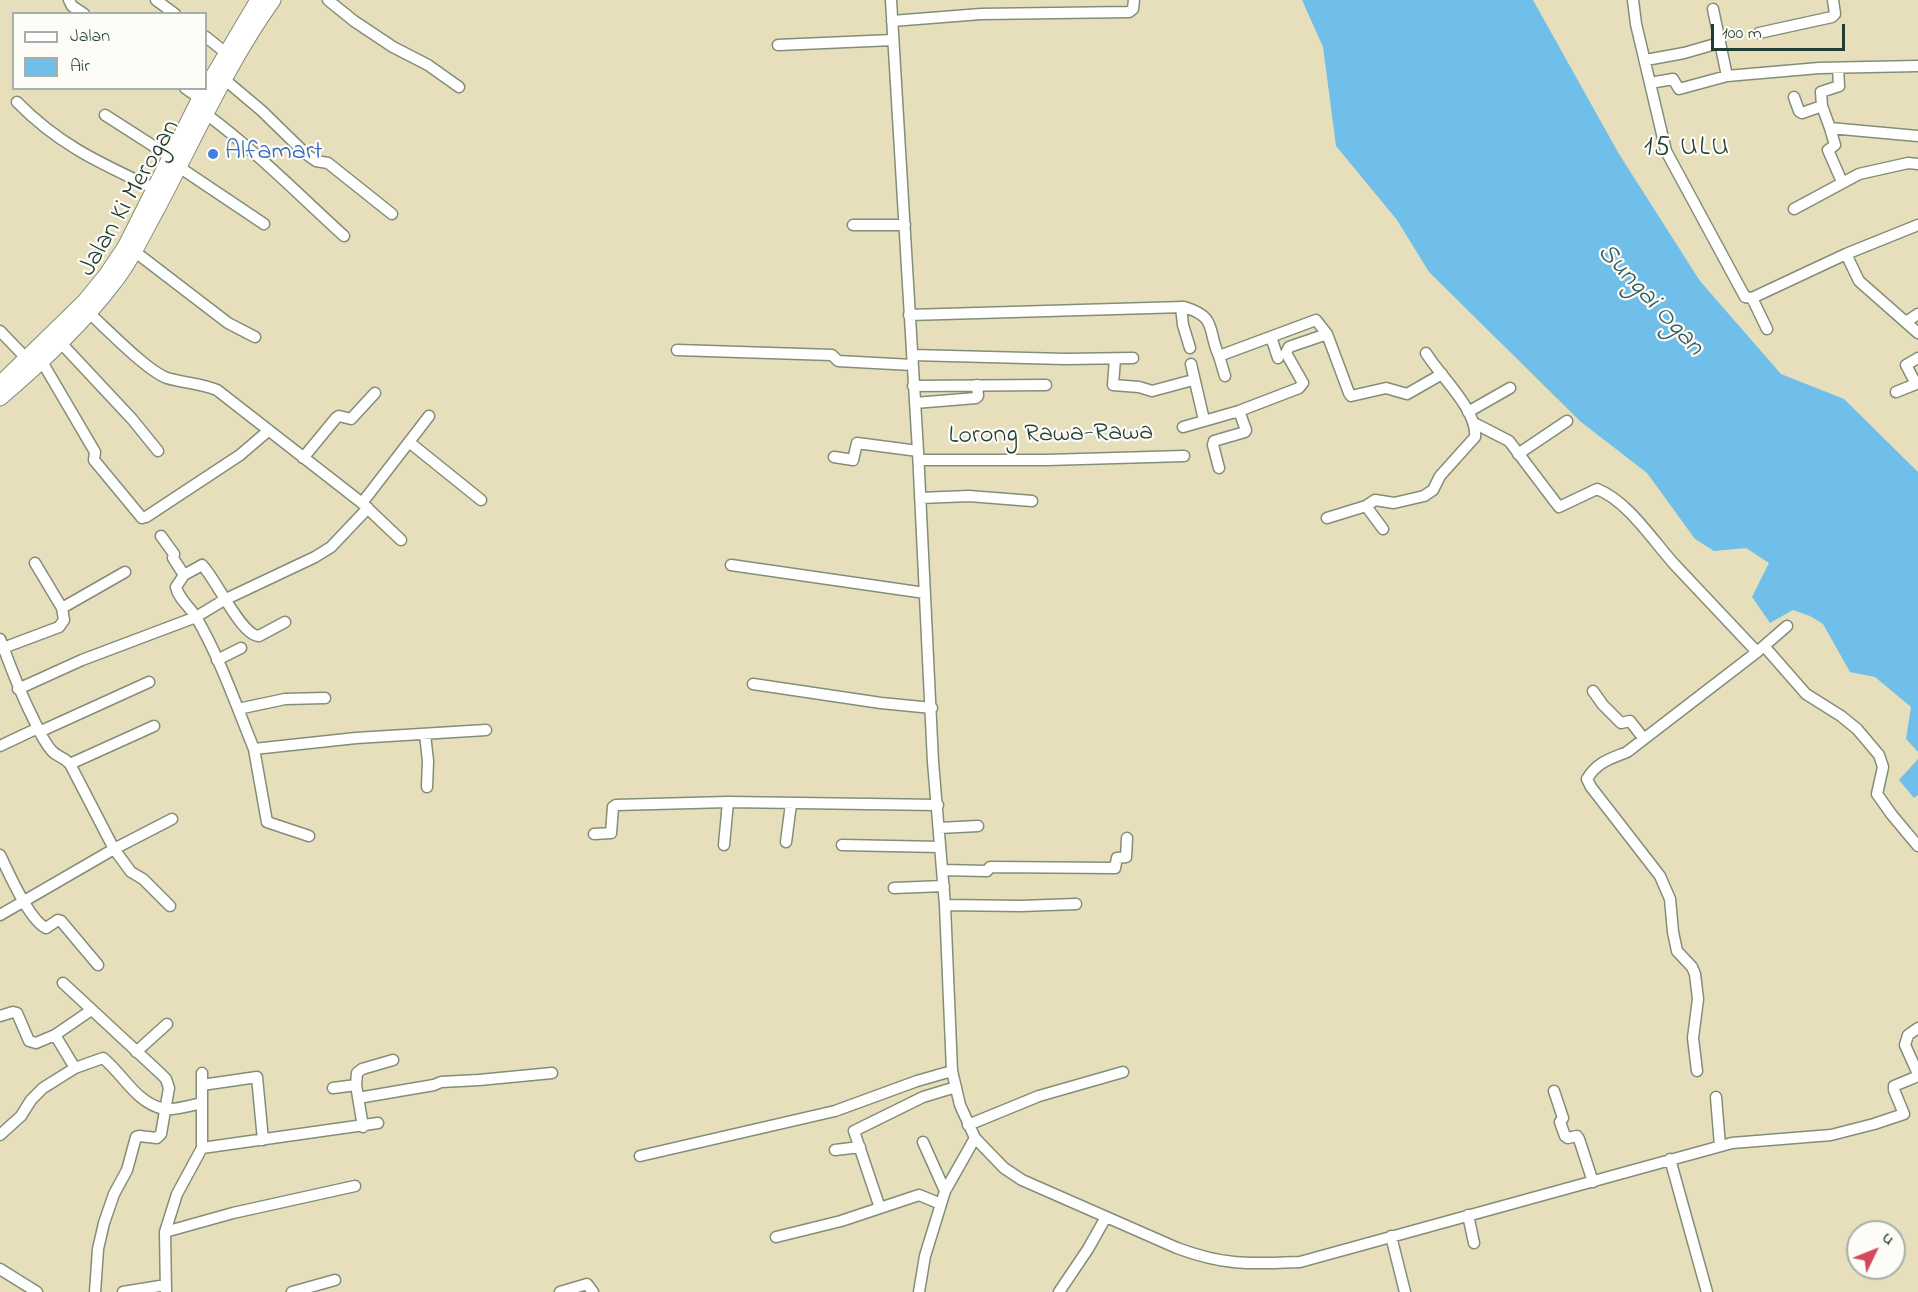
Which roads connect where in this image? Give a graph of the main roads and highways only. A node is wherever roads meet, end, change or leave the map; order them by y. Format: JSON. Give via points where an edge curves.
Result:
{"nodes":[{"id":1,"x":273,"y":0,"type":"edge"},
{"id":2,"x":255,"y":1,"type":"edge"},
{"id":3,"x":207,"y":85,"type":"edge"},
{"id":4,"x":203,"y":92,"type":"edge"},
{"id":5,"x":174,"y":161,"type":"junction"},
{"id":6,"x":34,"y":359,"type":"junction"},
{"id":7,"x":0,"y":384,"type":"edge"},
{"id":8,"x":0,"y":398,"type":"edge"}],
"edges":[{"from":1,"to":5,"type":"highway","name":"Jalan Ki Merogan","via":[[251,30],[206,114]]},
{"from":2,"to":3,"type":"highway","name":"Jalan Ki Merogan"},
{"from":4,"to":5,"type":"highway","name":"Jalan Ki Merogan"},
{"from":5,"to":6,"type":"highway","name":"Jalan Ki Merogan","via":[[153,188],[125,247],[107,274]]},
{"from":5,"to":6,"type":"highway","name":"Jalan Ki Merogan","via":[[134,251],[113,285],[60,342]]},
{"from":6,"to":7,"type":"highway","name":"Jalan Ki Merogan"},
{"from":6,"to":8,"type":"highway","name":"Jalan Ki Merogan"}]}
